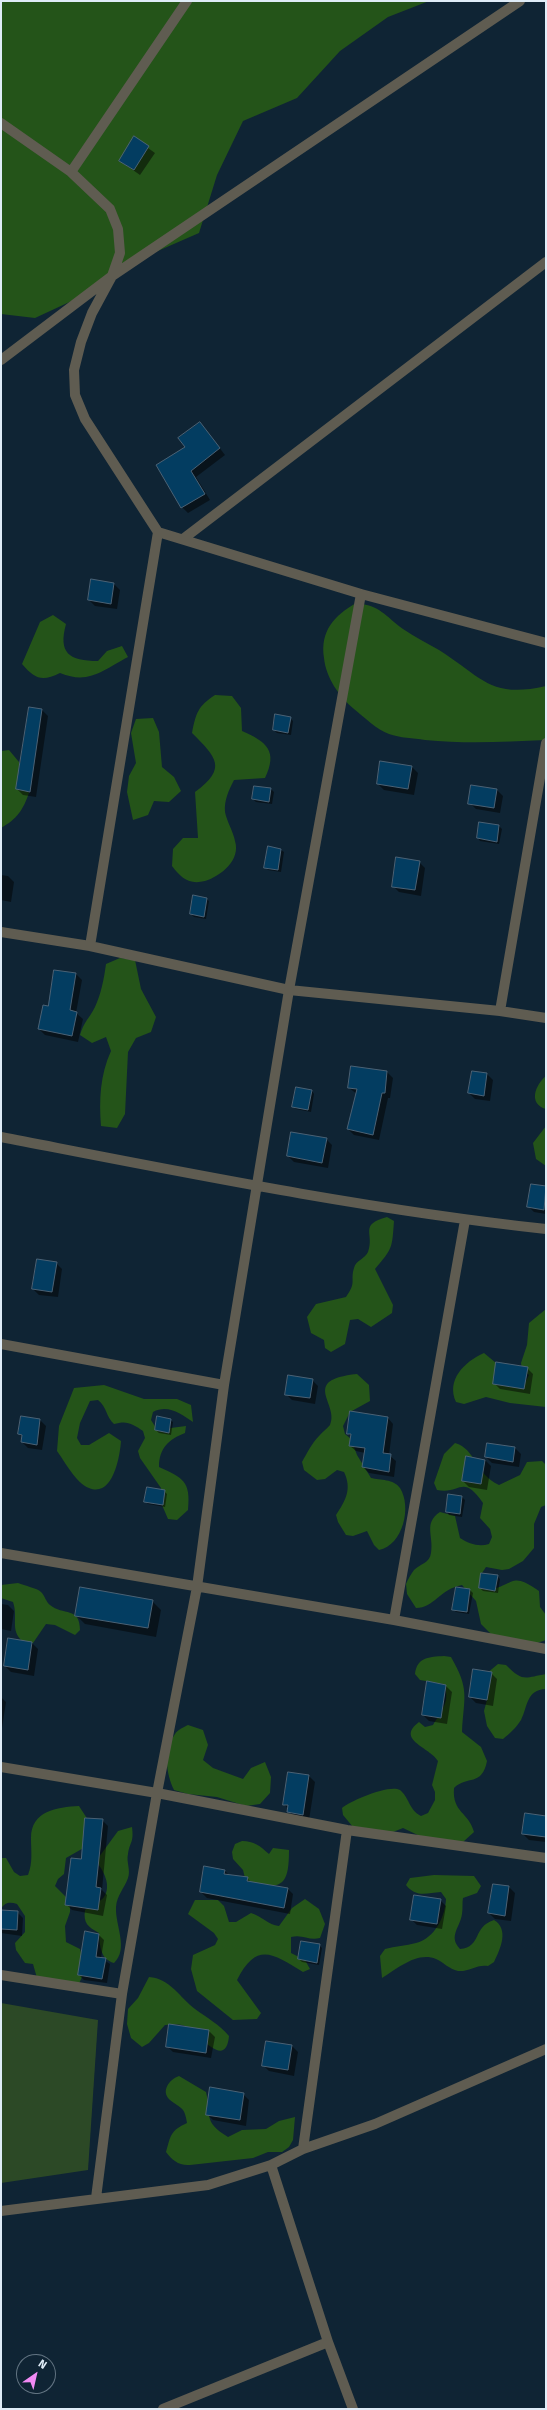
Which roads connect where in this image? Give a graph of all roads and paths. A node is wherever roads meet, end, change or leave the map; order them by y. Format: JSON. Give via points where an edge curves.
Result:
{"nodes":[{"id":1,"x":187,"y":1,"type":"edge"},
{"id":2,"x":520,"y":1,"type":"edge"},
{"id":3,"x":1,"y":123,"type":"edge"},
{"id":4,"x":71,"y":172,"type":"junction"},
{"id":5,"x":546,"y":262,"type":"edge"},
{"id":6,"x":112,"y":276,"type":"junction"},
{"id":7,"x":1,"y":360,"type":"edge"},
{"id":8,"x":158,"y":532,"type":"junction"},
{"id":9,"x":183,"y":539,"type":"junction"},
{"id":10,"x":362,"y":594,"type":"junction"},
{"id":11,"x":546,"y":643,"type":"edge"},
{"id":12,"x":546,"y":743,"type":"edge"},
{"id":13,"x":1,"y":932,"type":"edge"},
{"id":14,"x":90,"y":946,"type":"junction"},
{"id":15,"x":289,"y":990,"type":"junction"},
{"id":16,"x":500,"y":1011,"type":"junction"},
{"id":17,"x":546,"y":1018,"type":"edge"},
{"id":18,"x":1,"y":1137,"type":"edge"},
{"id":19,"x":257,"y":1187,"type":"junction"},
{"id":20,"x":465,"y":1220,"type":"junction"},
{"id":21,"x":546,"y":1229,"type":"edge"},
{"id":22,"x":1,"y":1344,"type":"edge"},
{"id":23,"x":224,"y":1385,"type":"junction"},
{"id":24,"x":1,"y":1553,"type":"edge"},
{"id":25,"x":197,"y":1587,"type":"junction"},
{"id":26,"x":394,"y":1620,"type":"junction"},
{"id":27,"x":546,"y":1649,"type":"edge"},
{"id":28,"x":1,"y":1766,"type":"edge"},
{"id":29,"x":157,"y":1793,"type":"junction"},
{"id":30,"x":347,"y":1830,"type":"junction"},
{"id":31,"x":546,"y":1858,"type":"edge"},
{"id":32,"x":1,"y":1975,"type":"edge"},
{"id":33,"x":122,"y":1994,"type":"junction"},
{"id":34,"x":546,"y":2049,"type":"edge"},
{"id":35,"x":303,"y":2149,"type":"junction"},
{"id":36,"x":272,"y":2165,"type":"junction"},
{"id":37,"x":96,"y":2198,"type":"junction"},
{"id":38,"x":1,"y":2211,"type":"edge"},
{"id":39,"x":328,"y":2342,"type":"junction"},
{"id":40,"x":163,"y":2409,"type":"edge"},
{"id":41,"x":353,"y":2409,"type":"edge"}],
"edges":[{"from":1,"to":4,"type":"street"},
{"from":2,"to":6,"type":"street"},
{"from":3,"to":4,"type":"street"},
{"from":4,"to":6,"type":"street","via":[[110,209],[118,229],[120,252]]},
{"from":5,"to":9,"type":"street"},
{"from":6,"to":7,"type":"street"},
{"from":6,"to":8,"type":"street","via":[[92,313],[81,342],[74,370],[75,395],[85,419]]},
{"from":8,"to":9,"type":"street"},
{"from":8,"to":14,"type":"street"},
{"from":9,"to":10,"type":"street"},
{"from":10,"to":11,"type":"street"},
{"from":10,"to":15,"type":"street"},
{"from":12,"to":16,"type":"street"},
{"from":13,"to":14,"type":"street"},
{"from":14,"to":15,"type":"street"},
{"from":15,"to":16,"type":"street"},
{"from":15,"to":19,"type":"street"},
{"from":16,"to":17,"type":"street"},
{"from":18,"to":19,"type":"street"},
{"from":19,"to":20,"type":"street"},
{"from":19,"to":23,"type":"street"},
{"from":20,"to":21,"type":"street"},
{"from":20,"to":26,"type":"street"},
{"from":22,"to":23,"type":"street"},
{"from":23,"to":25,"type":"street"},
{"from":24,"to":25,"type":"street"},
{"from":25,"to":26,"type":"street"},
{"from":25,"to":29,"type":"street"},
{"from":26,"to":27,"type":"street"},
{"from":28,"to":29,"type":"street"},
{"from":29,"to":30,"type":"street"},
{"from":29,"to":33,"type":"street"},
{"from":30,"to":31,"type":"street"},
{"from":30,"to":35,"type":"street"},
{"from":32,"to":33,"type":"street"},
{"from":33,"to":37,"type":"street"},
{"from":34,"to":35,"type":"street","via":[[375,2124]]},
{"from":35,"to":36,"type":"street"},
{"from":36,"to":37,"type":"street","via":[[208,2185]]},
{"from":36,"to":39,"type":"street"},
{"from":37,"to":38,"type":"street"},
{"from":39,"to":40,"type":"street"},
{"from":39,"to":41,"type":"street"}]}
